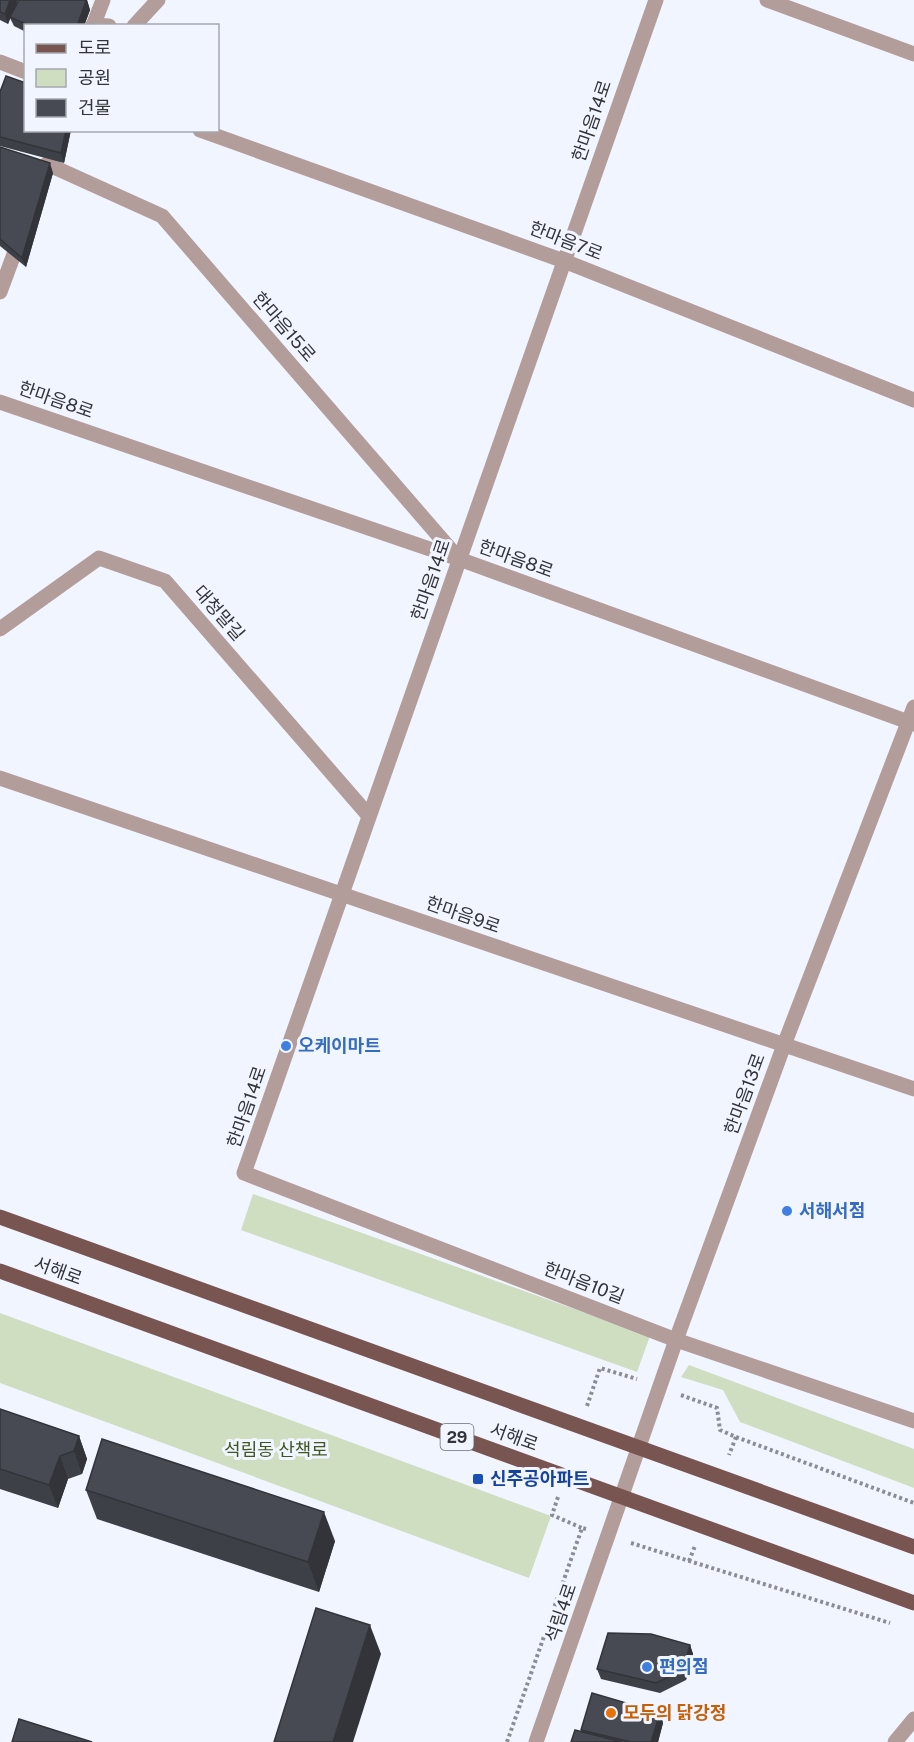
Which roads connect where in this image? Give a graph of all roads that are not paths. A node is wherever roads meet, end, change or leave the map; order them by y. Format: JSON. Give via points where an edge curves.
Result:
{"nodes":[{"id":1,"x":104,"y":0,"type":"edge"},
{"id":2,"x":158,"y":0,"type":"edge"},
{"id":3,"x":656,"y":0,"type":"edge"},
{"id":4,"x":767,"y":0,"type":"edge"},
{"id":5,"x":93,"y":24,"type":"edge"},
{"id":6,"x":136,"y":24,"type":"edge"},
{"id":7,"x":914,"y":54,"type":"edge"},
{"id":8,"x":0,"y":62,"type":"edge"},
{"id":9,"x":24,"y":71,"type":"edge"},
{"id":10,"x":206,"y":132,"type":"edge"},
{"id":11,"x":47,"y":164,"type":"edge"},
{"id":12,"x":23,"y":228,"type":"edge"},
{"id":13,"x":564,"y":261,"type":"junction"},
{"id":14,"x":0,"y":292,"type":"edge"},
{"id":15,"x":914,"y":400,"type":"edge"},
{"id":16,"x":0,"y":402,"type":"edge"},
{"id":17,"x":459,"y":559,"type":"junction"},
{"id":18,"x":0,"y":629,"type":"edge"},
{"id":19,"x":914,"y":707,"type":"edge"},
{"id":20,"x":911,"y":724,"type":"edge"},
{"id":21,"x":0,"y":778,"type":"edge"},
{"id":22,"x":369,"y":816,"type":"junction"},
{"id":23,"x":342,"y":894,"type":"junction"},
{"id":24,"x":784,"y":1045,"type":"junction"},
{"id":25,"x":914,"y":1089,"type":"edge"},
{"id":26,"x":244,"y":1173,"type":"joint"},
{"id":27,"x":0,"y":1217,"type":"edge"},
{"id":28,"x":0,"y":1271,"type":"edge"},
{"id":29,"x":676,"y":1340,"type":"junction"},
{"id":30,"x":914,"y":1421,"type":"edge"},
{"id":31,"x":639,"y":1448,"type":"junction"},
{"id":32,"x":622,"y":1497,"type":"junction"},
{"id":33,"x":914,"y":1548,"type":"edge"},
{"id":34,"x":914,"y":1603,"type":"edge"},
{"id":35,"x":914,"y":1719,"type":"edge"},
{"id":36,"x":536,"y":1742,"type":"edge"},
{"id":37,"x":895,"y":1742,"type":"edge"}],
"edges":[{"from":1,"to":5,"type":"street"},
{"from":2,"to":6,"type":"street"},
{"from":3,"to":13,"type":"street","name":"한마음14로"},
{"from":4,"to":7,"type":"street"},
{"from":8,"to":9,"type":"street"},
{"from":10,"to":13,"type":"street","name":"한마음7로"},
{"from":11,"to":17,"type":"street","name":"한마음15로","via":[[162,216]]},
{"from":12,"to":14,"type":"street"},
{"from":13,"to":15,"type":"street","name":"한마음7로"},
{"from":13,"to":17,"type":"street","name":"한마음14로"},
{"from":16,"to":17,"type":"street","name":"한마음8로"},
{"from":17,"to":20,"type":"street","name":"한마음8로"},
{"from":17,"to":22,"type":"street","name":"한마음14로"},
{"from":18,"to":22,"type":"street","name":"대청말길","via":[[99,558],[165,581]]},
{"from":19,"to":20,"type":"street","name":"한마음13로"},
{"from":20,"to":24,"type":"street","name":"한마음13로"},
{"from":21,"to":23,"type":"street","name":"한마음9로"},
{"from":22,"to":23,"type":"street","name":"한마음14로"},
{"from":23,"to":24,"type":"street","name":"한마음9로"},
{"from":23,"to":26,"type":"street","name":"한마음14로"},
{"from":24,"to":25,"type":"street","name":"한마음9로"},
{"from":24,"to":29,"type":"street","name":"한마음13로"},
{"from":26,"to":29,"type":"street","name":"한마음10길"},
{"from":27,"to":31,"type":"main road","name":"서해로"},
{"from":28,"to":32,"type":"main road","name":"서해로","number":"29"},
{"from":29,"to":30,"type":"street","name":"한마음10길"},
{"from":29,"to":31,"type":"street","name":"한마음13로"},
{"from":31,"to":32,"type":"street","name":"한마음13로"},
{"from":31,"to":33,"type":"main road","name":"서해로"},
{"from":32,"to":34,"type":"main road","name":"서해로","number":"29"},
{"from":32,"to":36,"type":"street","name":"석림4로"},
{"from":35,"to":37,"type":"street"}]}
